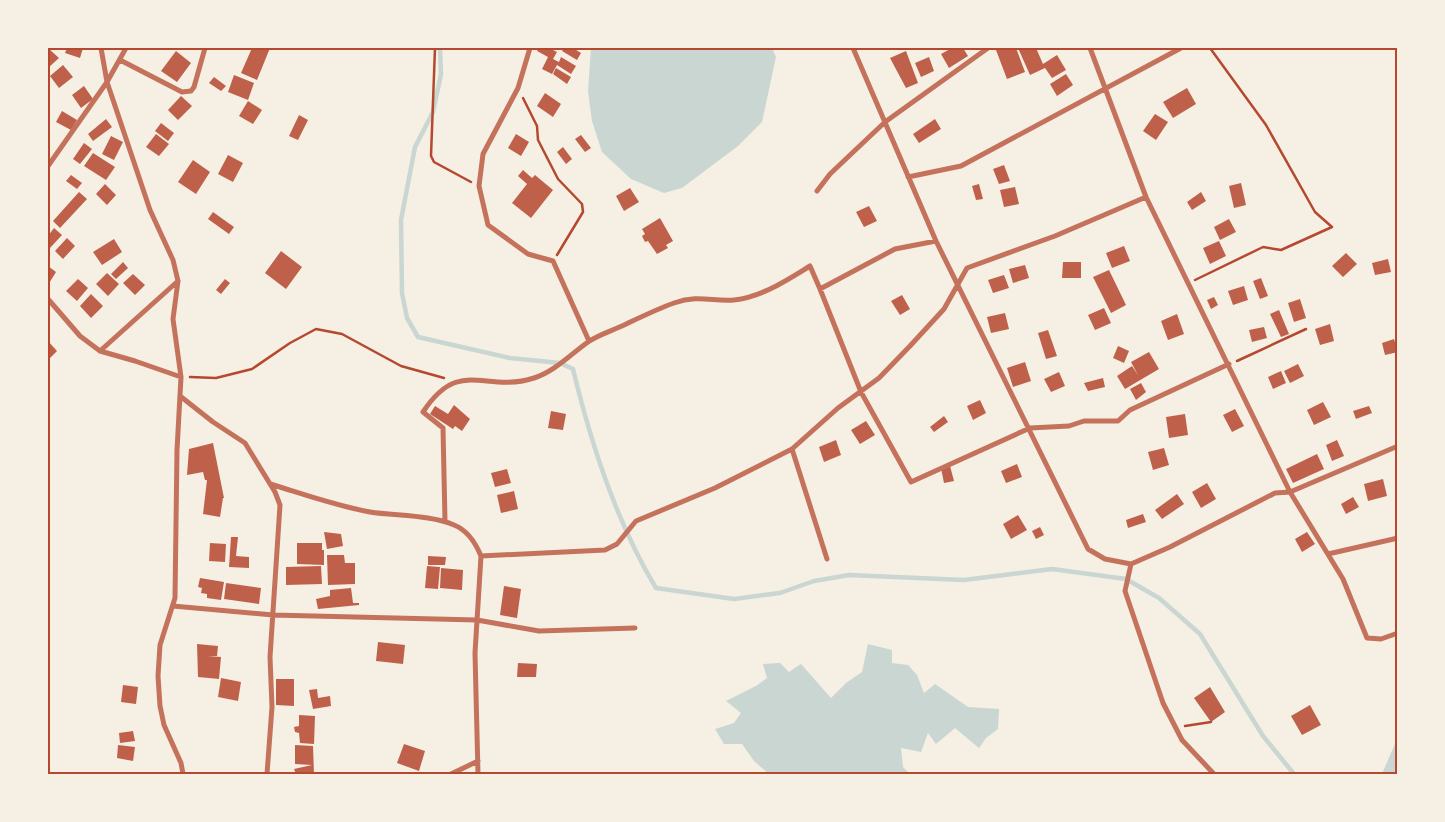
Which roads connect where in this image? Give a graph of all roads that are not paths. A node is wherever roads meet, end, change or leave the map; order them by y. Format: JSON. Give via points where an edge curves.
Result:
{"nodes":[{"id":1,"x":100,"y":48,"type":"edge"},
{"id":2,"x":126,"y":48,"type":"edge"},
{"id":3,"x":205,"y":48,"type":"edge"},
{"id":4,"x":530,"y":48,"type":"edge"},
{"id":5,"x":853,"y":48,"type":"edge"},
{"id":6,"x":988,"y":48,"type":"edge"},
{"id":7,"x":1090,"y":48,"type":"edge"},
{"id":8,"x":1181,"y":48,"type":"edge"},
{"id":9,"x":120,"y":60,"type":"junction"},
{"id":10,"x":107,"y":82,"type":"junction"},
{"id":11,"x":1104,"y":87,"type":"junction"},
{"id":12,"x":885,"y":122,"type":"junction"},
{"id":13,"x":48,"y":166,"type":"edge"},
{"id":14,"x":908,"y":177,"type":"junction"},
{"id":15,"x":817,"y":192,"type":"dead end"},
{"id":16,"x":1146,"y":196,"type":"junction"},
{"id":17,"x":936,"y":241,"type":"junction"},
{"id":18,"x":178,"y":281,"type":"junction"},
{"id":19,"x":958,"y":282,"type":"junction"},
{"id":20,"x":820,"y":289,"type":"junction"},
{"id":21,"x":48,"y":299,"type":"edge"},
{"id":22,"x":589,"y":340,"type":"junction"},
{"id":23,"x":100,"y":352,"type":"junction"},
{"id":24,"x":1229,"y":364,"type":"junction"},
{"id":25,"x":181,"y":377,"type":"junction"},
{"id":26,"x":861,"y":392,"type":"junction"},
{"id":27,"x":180,"y":396,"type":"junction"},
{"id":28,"x":1030,"y":428,"type":"junction"},
{"id":29,"x":1398,"y":446,"type":"edge"},
{"id":30,"x":792,"y":449,"type":"junction"},
{"id":31,"x":270,"y":484,"type":"junction"},
{"id":32,"x":1290,"y":492,"type":"junction"},
{"id":33,"x":445,"y":521,"type":"junction"},
{"id":34,"x":1398,"y":538,"type":"edge"},
{"id":35,"x":1328,"y":554,"type":"junction"},
{"id":36,"x":481,"y":556,"type":"junction"},
{"id":37,"x":827,"y":559,"type":"dead end"},
{"id":38,"x":1130,"y":564,"type":"junction"},
{"id":39,"x":173,"y":606,"type":"junction"},
{"id":40,"x":273,"y":615,"type":"junction"},
{"id":41,"x":477,"y":620,"type":"junction"},
{"id":42,"x":634,"y":628,"type":"dead end"},
{"id":43,"x":1398,"y":633,"type":"edge"},
{"id":44,"x":478,"y":761,"type":"junction"},
{"id":45,"x":183,"y":774,"type":"edge"},
{"id":46,"x":267,"y":774,"type":"edge"},
{"id":47,"x":451,"y":774,"type":"edge"},
{"id":48,"x":478,"y":774,"type":"edge"},
{"id":49,"x":1214,"y":774,"type":"edge"}],
"edges":[{"from":1,"to":10,"type":"street"},
{"from":2,"to":9,"type":"street"},
{"from":3,"to":9,"type":"street","via":[[194,87],[188,92],[182,92]]},
{"from":4,"to":22,"type":"street","via":[[518,88],[483,154],[479,186],[488,225],[528,254],[553,261]]},
{"from":5,"to":12,"type":"street"},
{"from":6,"to":12,"type":"street"},
{"from":7,"to":11,"type":"street"},
{"from":8,"to":11,"type":"street"},
{"from":9,"to":10,"type":"street"},
{"from":10,"to":13,"type":"street"},
{"from":10,"to":18,"type":"street","via":[[150,210],[173,260]]},
{"from":11,"to":14,"type":"street","via":[[961,166]]},
{"from":11,"to":16,"type":"street"},
{"from":12,"to":14,"type":"street"},
{"from":12,"to":15,"type":"street","via":[[830,174]]},
{"from":14,"to":17,"type":"street"},
{"from":16,"to":19,"type":"street","via":[[1056,236],[967,268]]},
{"from":16,"to":24,"type":"street"},
{"from":17,"to":19,"type":"street"},
{"from":17,"to":20,"type":"street","via":[[895,249]]},
{"from":18,"to":23,"type":"street"},
{"from":18,"to":25,"type":"street","via":[[173,320]]},
{"from":19,"to":26,"type":"street","via":[[944,310],[879,378]]},
{"from":19,"to":28,"type":"street"},
{"from":20,"to":22,"type":"street","via":[[810,266],[769,290],[734,300],[701,297],[675,302]]},
{"from":20,"to":26,"type":"street"},
{"from":21,"to":23,"type":"street","via":[[80,336]]},
{"from":22,"to":33,"type":"street","via":[[536,378],[514,383],[454,381],[431,400],[423,412],[443,428]]},
{"from":23,"to":25,"type":"street"},
{"from":24,"to":28,"type":"street","via":[[1144,402],[1118,421],[1084,421],[1069,426]]},
{"from":24,"to":32,"type":"street"},
{"from":25,"to":27,"type":"street"},
{"from":26,"to":28,"type":"street","via":[[911,482]]},
{"from":26,"to":30,"type":"street"},
{"from":27,"to":31,"type":"street","via":[[244,443]]},
{"from":27,"to":39,"type":"street"},
{"from":28,"to":38,"type":"street","via":[[1088,549],[1105,559]]},
{"from":29,"to":32,"type":"street"},
{"from":30,"to":36,"type":"street","via":[[715,488],[636,521],[618,544],[606,550]]},
{"from":30,"to":37,"type":"street"},
{"from":31,"to":33,"type":"street","via":[[353,509]]},
{"from":31,"to":40,"type":"street","via":[[280,505]]},
{"from":32,"to":35,"type":"street"},
{"from":32,"to":38,"type":"street","via":[[1275,493]]},
{"from":33,"to":36,"type":"street","via":[[468,535]]},
{"from":34,"to":35,"type":"street"},
{"from":35,"to":43,"type":"street","via":[[1343,579],[1367,638],[1381,639]]},
{"from":36,"to":41,"type":"street"},
{"from":38,"to":49,"type":"street","via":[[1125,591],[1163,702],[1182,740]]},
{"from":39,"to":40,"type":"street"},
{"from":39,"to":45,"type":"street","via":[[160,646],[158,676],[164,725]]},
{"from":40,"to":41,"type":"street"},
{"from":40,"to":46,"type":"street"},
{"from":41,"to":42,"type":"street","via":[[539,631]]},
{"from":41,"to":44,"type":"street"},
{"from":44,"to":47,"type":"street"},
{"from":44,"to":48,"type":"street"}]}
